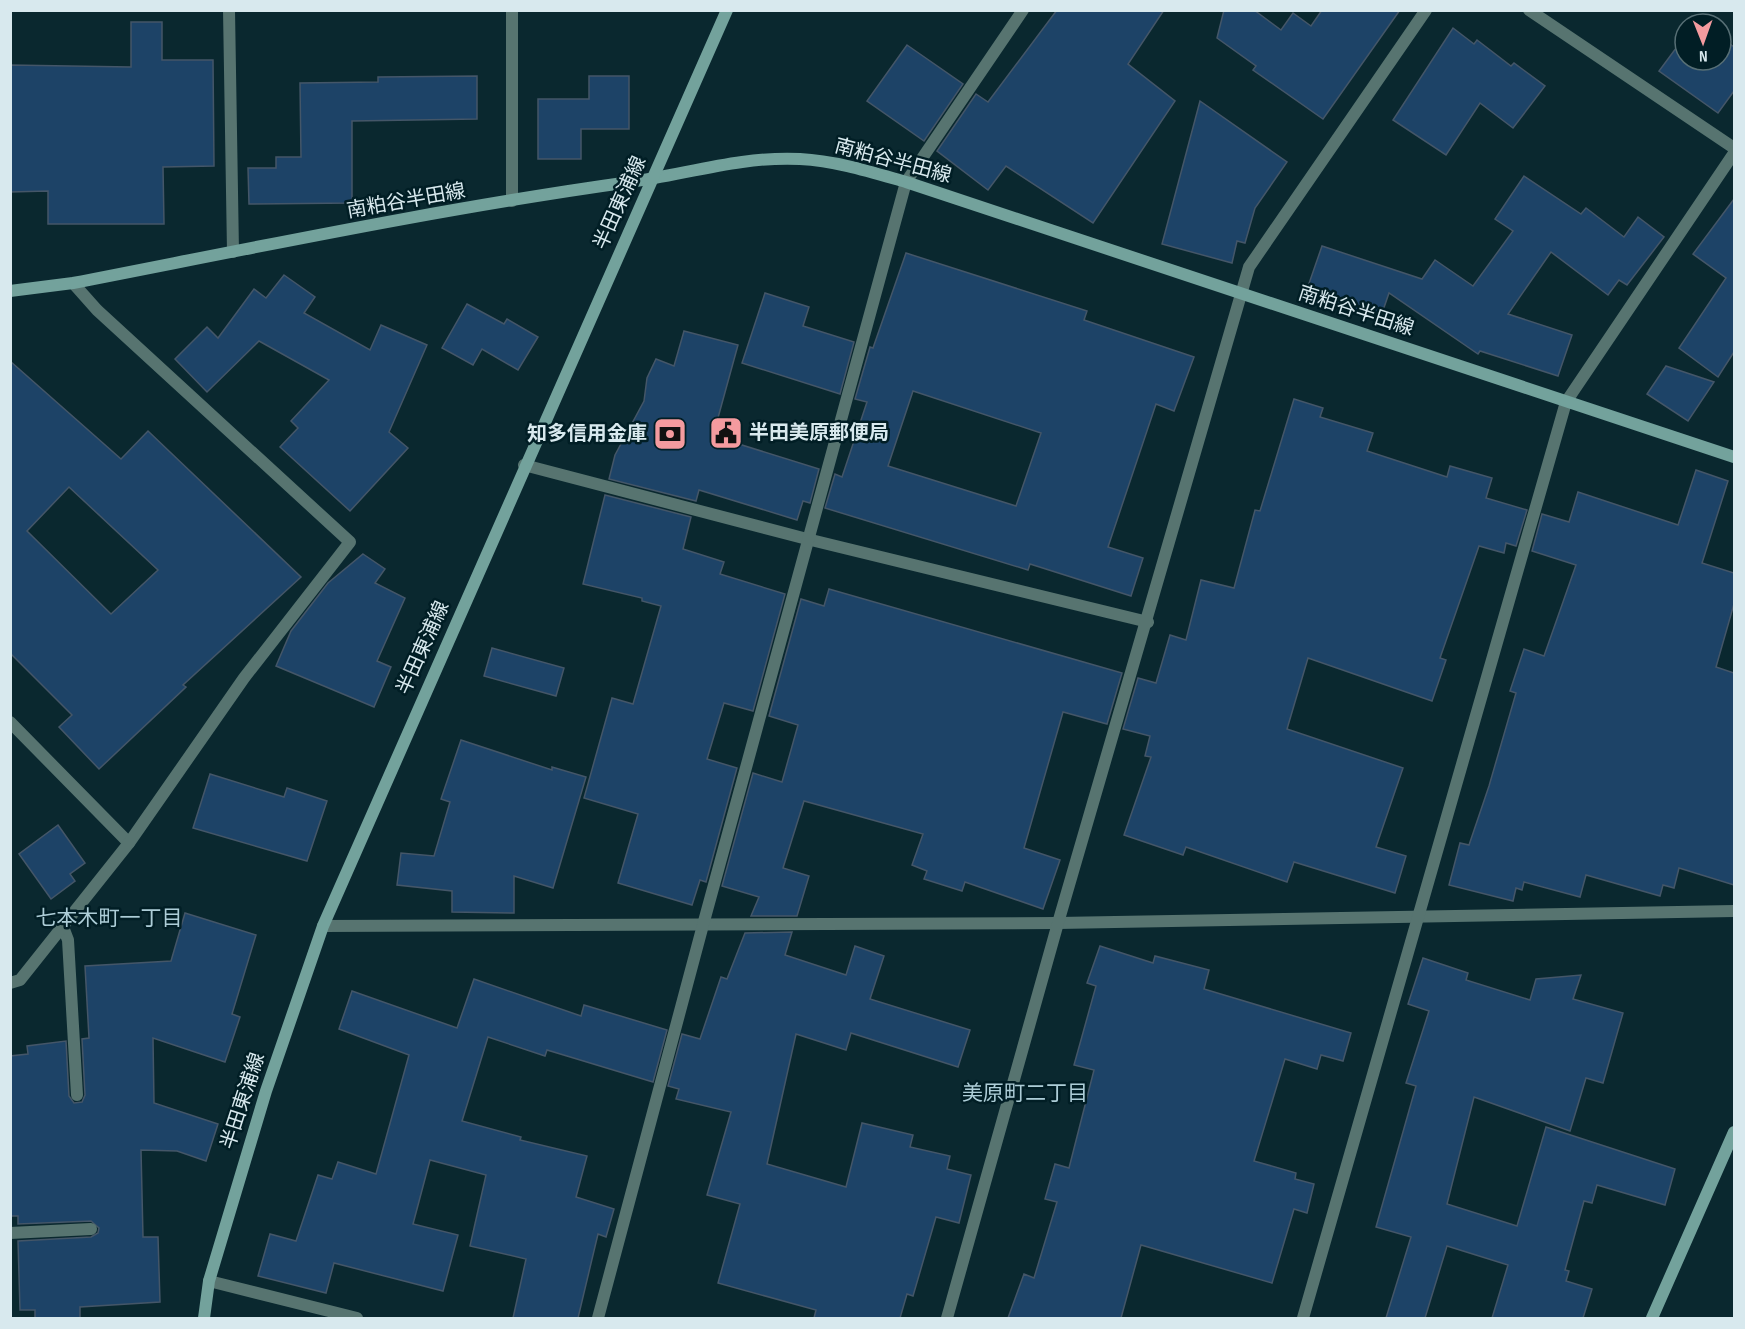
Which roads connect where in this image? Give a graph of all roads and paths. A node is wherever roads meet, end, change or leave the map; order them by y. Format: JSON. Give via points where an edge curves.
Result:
{"nodes":[{"id":1,"x":229,"y":10,"type":"edge"},
{"id":2,"x":512,"y":10,"type":"edge"},
{"id":3,"x":727,"y":10,"type":"edge"},
{"id":4,"x":1023,"y":10,"type":"edge"},
{"id":5,"x":1426,"y":10,"type":"edge"},
{"id":6,"x":1529,"y":10,"type":"edge"},
{"id":7,"x":1734,"y":148,"type":"edge"},
{"id":8,"x":1734,"y":153,"type":"edge"},
{"id":9,"x":651,"y":179,"type":"junction"},
{"id":10,"x":906,"y":182,"type":"junction"},
{"id":11,"x":512,"y":201,"type":"junction"},
{"id":12,"x":233,"y":252,"type":"junction"},
{"id":13,"x":73,"y":283,"type":"junction"},
{"id":14,"x":10,"y":291,"type":"edge"},
{"id":15,"x":1240,"y":293,"type":"junction"},
{"id":16,"x":1566,"y":402,"type":"junction"},
{"id":17,"x":1734,"y":457,"type":"edge"},
{"id":18,"x":524,"y":465,"type":"junction"},
{"id":19,"x":807,"y":539,"type":"junction"},
{"id":20,"x":1148,"y":622,"type":"junction"},
{"id":21,"x":10,"y":722,"type":"edge"},
{"id":22,"x":129,"y":843,"type":"junction"},
{"id":23,"x":1734,"y":911,"type":"edge"},
{"id":24,"x":1419,"y":915,"type":"junction"},
{"id":25,"x":1058,"y":923,"type":"junction"},
{"id":26,"x":703,"y":925,"type":"junction"},
{"id":27,"x":323,"y":926,"type":"junction"},
{"id":28,"x":63,"y":927,"type":"junction"},
{"id":29,"x":10,"y":983,"type":"edge"},
{"id":30,"x":77,"y":1095,"type":"dead end"},
{"id":31,"x":1734,"y":1132,"type":"edge"},
{"id":32,"x":91,"y":1228,"type":"dead end"},
{"id":33,"x":10,"y":1233,"type":"edge"},
{"id":34,"x":209,"y":1281,"type":"junction"},
{"id":35,"x":204,"y":1318,"type":"edge"},
{"id":36,"x":357,"y":1318,"type":"edge"},
{"id":37,"x":598,"y":1318,"type":"edge"},
{"id":38,"x":947,"y":1318,"type":"edge"},
{"id":39,"x":1303,"y":1318,"type":"edge"},
{"id":40,"x":1652,"y":1318,"type":"edge"}],
"edges":[{"from":1,"to":12,"type":"street"},
{"from":2,"to":11,"type":"street"},
{"from":3,"to":9,"type":"main road","name":"半田東浦線"},
{"from":4,"to":10,"type":"street"},
{"from":5,"to":15,"type":"street","via":[[1249,267]]},
{"from":6,"to":7,"type":"street"},
{"from":8,"to":16,"type":"street"},
{"from":9,"to":10,"type":"main road","name":"南粕谷半田線","via":[[714,165],[800,159],[839,164]]},
{"from":9,"to":11,"type":"main road","name":"南粕谷半田線"},
{"from":9,"to":18,"type":"main road","name":"半田東浦線"},
{"from":10,"to":15,"type":"main road","name":"南粕谷半田線"},
{"from":10,"to":19,"type":"street"},
{"from":11,"to":12,"type":"main road","name":"南粕谷半田線"},
{"from":12,"to":13,"type":"main road","name":"南粕谷半田線"},
{"from":13,"to":14,"type":"main road","name":"南粕谷半田線"},
{"from":13,"to":22,"type":"street","via":[[97,310],[350,542],[244,678]]},
{"from":15,"to":16,"type":"main road","name":"南粕谷半田線"},
{"from":15,"to":20,"type":"street"},
{"from":16,"to":17,"type":"main road","name":"南粕谷半田線"},
{"from":16,"to":24,"type":"street"},
{"from":18,"to":19,"type":"street"},
{"from":18,"to":27,"type":"main road","name":"半田東浦線"},
{"from":19,"to":20,"type":"street"},
{"from":19,"to":26,"type":"street"},
{"from":20,"to":25,"type":"street"},
{"from":21,"to":22,"type":"street"},
{"from":22,"to":28,"type":"street"},
{"from":23,"to":24,"type":"street"},
{"from":24,"to":25,"type":"street"},
{"from":24,"to":39,"type":"street"},
{"from":25,"to":26,"type":"street"},
{"from":25,"to":38,"type":"street"},
{"from":26,"to":27,"type":"street"},
{"from":26,"to":37,"type":"street"},
{"from":27,"to":34,"type":"main road","name":"半田東浦線","via":[[266,1091]]},
{"from":28,"to":29,"type":"street","via":[[20,980]]},
{"from":28,"to":30,"type":"street","via":[[68,940]]},
{"from":31,"to":40,"type":"main road"},
{"from":32,"to":33,"type":"street"},
{"from":34,"to":35,"type":"main road","name":"半田東浦線"},
{"from":34,"to":36,"type":"street"}]}
